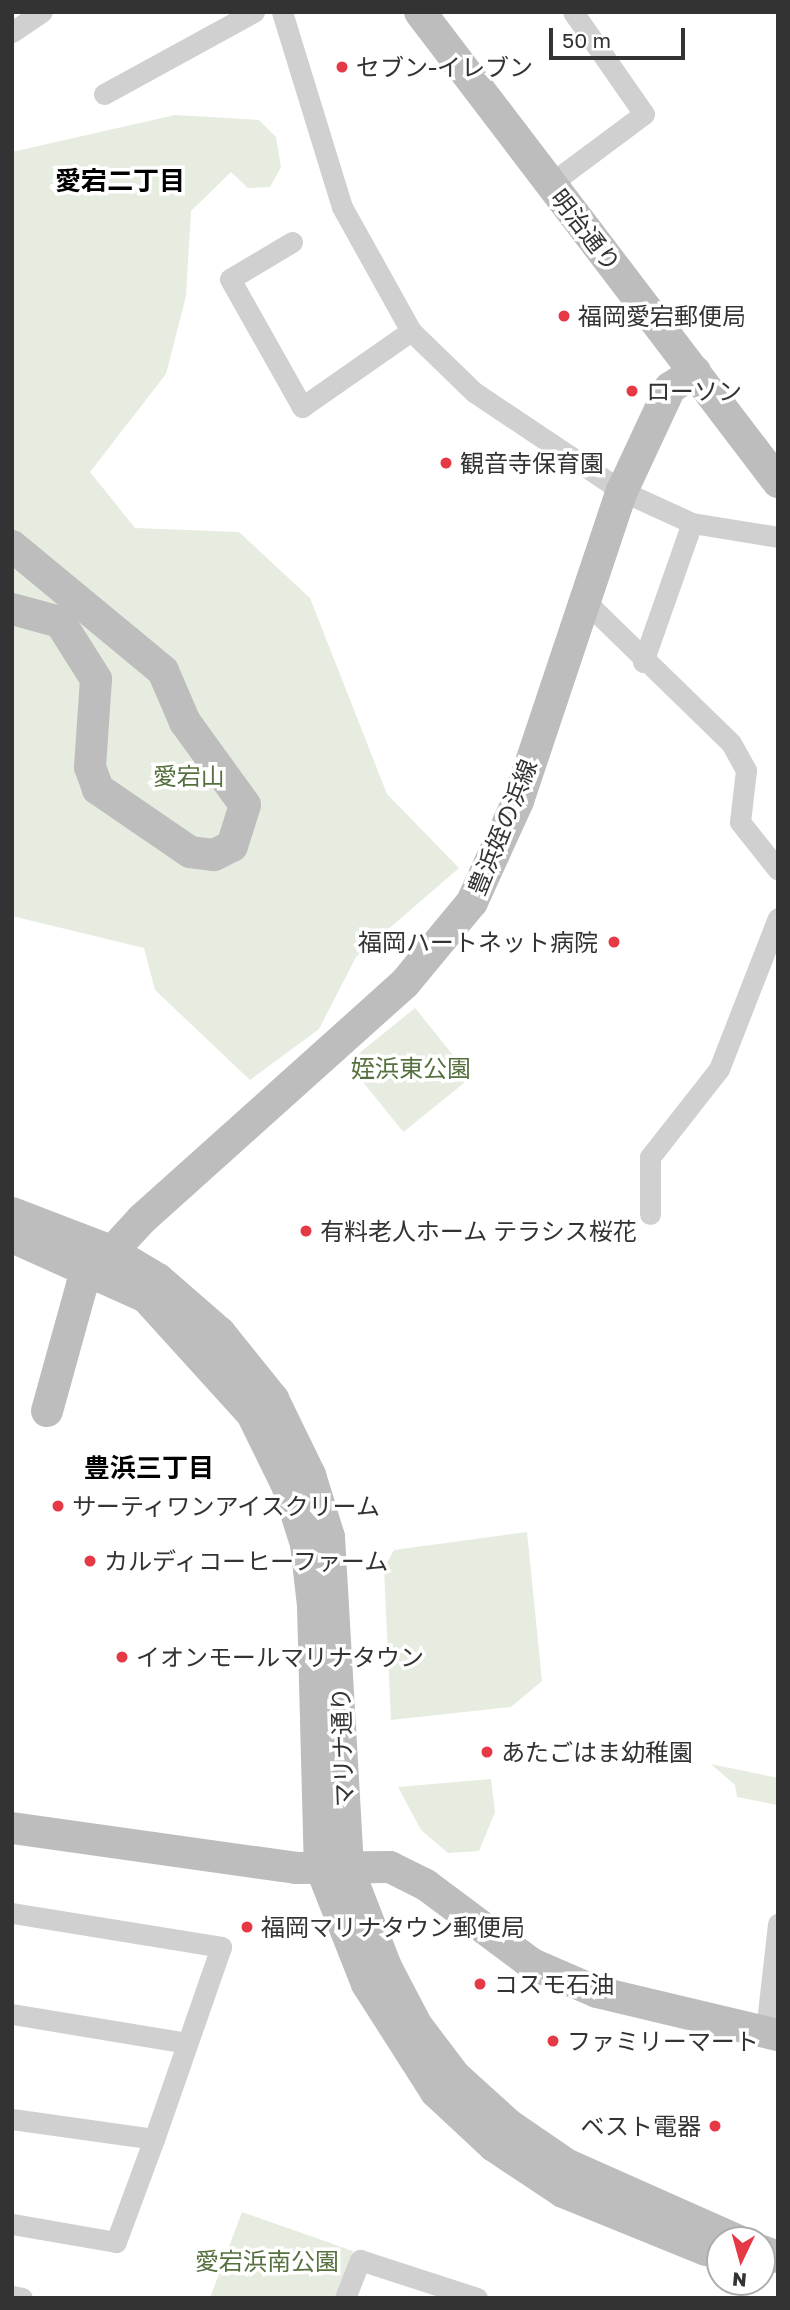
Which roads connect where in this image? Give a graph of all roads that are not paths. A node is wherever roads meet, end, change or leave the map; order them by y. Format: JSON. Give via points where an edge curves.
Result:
{"nodes":[{"id":1,"x":41,"y":12,"type":"edge"},
{"id":2,"x":254,"y":12,"type":"edge"},
{"id":3,"x":282,"y":12,"type":"edge"},
{"id":4,"x":420,"y":12,"type":"edge"},
{"id":5,"x":573,"y":12,"type":"edge"},
{"id":6,"x":12,"y":32,"type":"edge"},
{"id":7,"x":104,"y":94,"type":"dead end"},
{"id":8,"x":550,"y":184,"type":"junction"},
{"id":9,"x":292,"y":243,"type":"dead end"},
{"id":10,"x":411,"y":331,"type":"junction"},
{"id":11,"x":695,"y":372,"type":"junction"},
{"id":12,"x":778,"y":481,"type":"edge"},
{"id":13,"x":622,"y":491,"type":"junction"},
{"id":14,"x":692,"y":523,"type":"junction"},
{"id":15,"x":778,"y":537,"type":"edge"},
{"id":16,"x":12,"y":546,"type":"edge"},
{"id":17,"x":584,"y":600,"type":"junction"},
{"id":18,"x":12,"y":609,"type":"edge"},
{"id":19,"x":643,"y":662,"type":"junction"},
{"id":20,"x":778,"y":870,"type":"edge"},
{"id":21,"x":778,"y":918,"type":"edge"},
{"id":22,"x":12,"y":1213,"type":"edge"},
{"id":23,"x":650,"y":1214,"type":"dead end"},
{"id":24,"x":12,"y":1237,"type":"edge"},
{"id":25,"x":102,"y":1261,"type":"junction"},
{"id":26,"x":47,"y":1411,"type":"dead end"},
{"id":27,"x":12,"y":1828,"type":"edge"},
{"id":28,"x":12,"y":1841,"type":"edge"},
{"id":29,"x":332,"y":1875,"type":"junction"},
{"id":30,"x":12,"y":1913,"type":"edge"},
{"id":31,"x":778,"y":1924,"type":"edge"},
{"id":32,"x":12,"y":2014,"type":"edge"},
{"id":33,"x":772,"y":2033,"type":"edge"},
{"id":34,"x":187,"y":2043,"type":"junction"},
{"id":35,"x":12,"y":2119,"type":"edge"},
{"id":36,"x":154,"y":2139,"type":"junction"},
{"id":37,"x":12,"y":2224,"type":"edge"},
{"id":38,"x":706,"y":2226,"type":"edge"},
{"id":39,"x":706,"y":2249,"type":"edge"},
{"id":40,"x":12,"y":2296,"type":"edge"},
{"id":41,"x":22,"y":2298,"type":"edge"},
{"id":42,"x":345,"y":2298,"type":"edge"},
{"id":43,"x":477,"y":2298,"type":"edge"}],
"edges":[{"from":1,"to":6,"type":"street"},
{"from":2,"to":7,"type":"street"},
{"from":3,"to":10,"type":"street","via":[[342,207]]},
{"from":4,"to":8,"type":"street","name":"明治通り"},
{"from":5,"to":8,"type":"street","via":[[643,114]]},
{"from":8,"to":11,"type":"street","name":"明治通り"},
{"from":9,"to":10,"type":"street","via":[[230,279],[302,407]]},
{"from":10,"to":13,"type":"street","via":[[474,392]]},
{"from":11,"to":12,"type":"street","name":"明治通り"},
{"from":11,"to":13,"type":"street","name":"豊浜姪の浜線","via":[[670,388]]},
{"from":13,"to":14,"type":"street"},
{"from":13,"to":17,"type":"street","name":"豊浜姪の浜線"},
{"from":14,"to":15,"type":"street"},
{"from":14,"to":19,"type":"street"},
{"from":16,"to":18,"type":"street","via":[[163,671],[185,722],[245,805],[232,846],[214,855],[190,852],[97,789],[90,767],[96,679],[60,622]]},
{"from":17,"to":19,"type":"street"},
{"from":17,"to":25,"type":"street","name":"豊浜姪の浜線","via":[[510,821],[466,911],[405,983]]},
{"from":19,"to":20,"type":"street","via":[[731,743],[746,770],[740,822]]},
{"from":21,"to":23,"type":"street","via":[[719,1069],[650,1157]]},
{"from":22,"to":25,"type":"street","name":"マリナ通り"},
{"from":24,"to":25,"type":"street","name":"マリナ通り"},
{"from":25,"to":26,"type":"street","name":"豊浜姪の浜線","via":[[82,1285]]},
{"from":25,"to":29,"type":"street","name":"マリナ通り","via":[[158,1279],[220,1333],[273,1399],[310,1475],[329,1537],[337,1603]]},
{"from":27,"to":29,"type":"street"},
{"from":28,"to":29,"type":"street"},
{"from":29,"to":33,"type":"street","via":[[390,1867],[426,1885],[532,1964],[597,1992]]},
{"from":29,"to":38,"type":"street","name":"マリナ通り","via":[[455,2076],[509,2125],[566,2164]]},
{"from":29,"to":39,"type":"street","name":"マリナ通り","via":[[367,1984],[436,2092],[494,2146],[564,2192]]},
{"from":30,"to":34,"type":"street","via":[[221,1947]]},
{"from":31,"to":33,"type":"street"},
{"from":32,"to":34,"type":"street"},
{"from":34,"to":36,"type":"street"},
{"from":35,"to":36,"type":"street"},
{"from":36,"to":37,"type":"street","via":[[116,2242]]},
{"from":40,"to":41,"type":"street"},
{"from":42,"to":43,"type":"street","via":[[360,2260]]}]}
